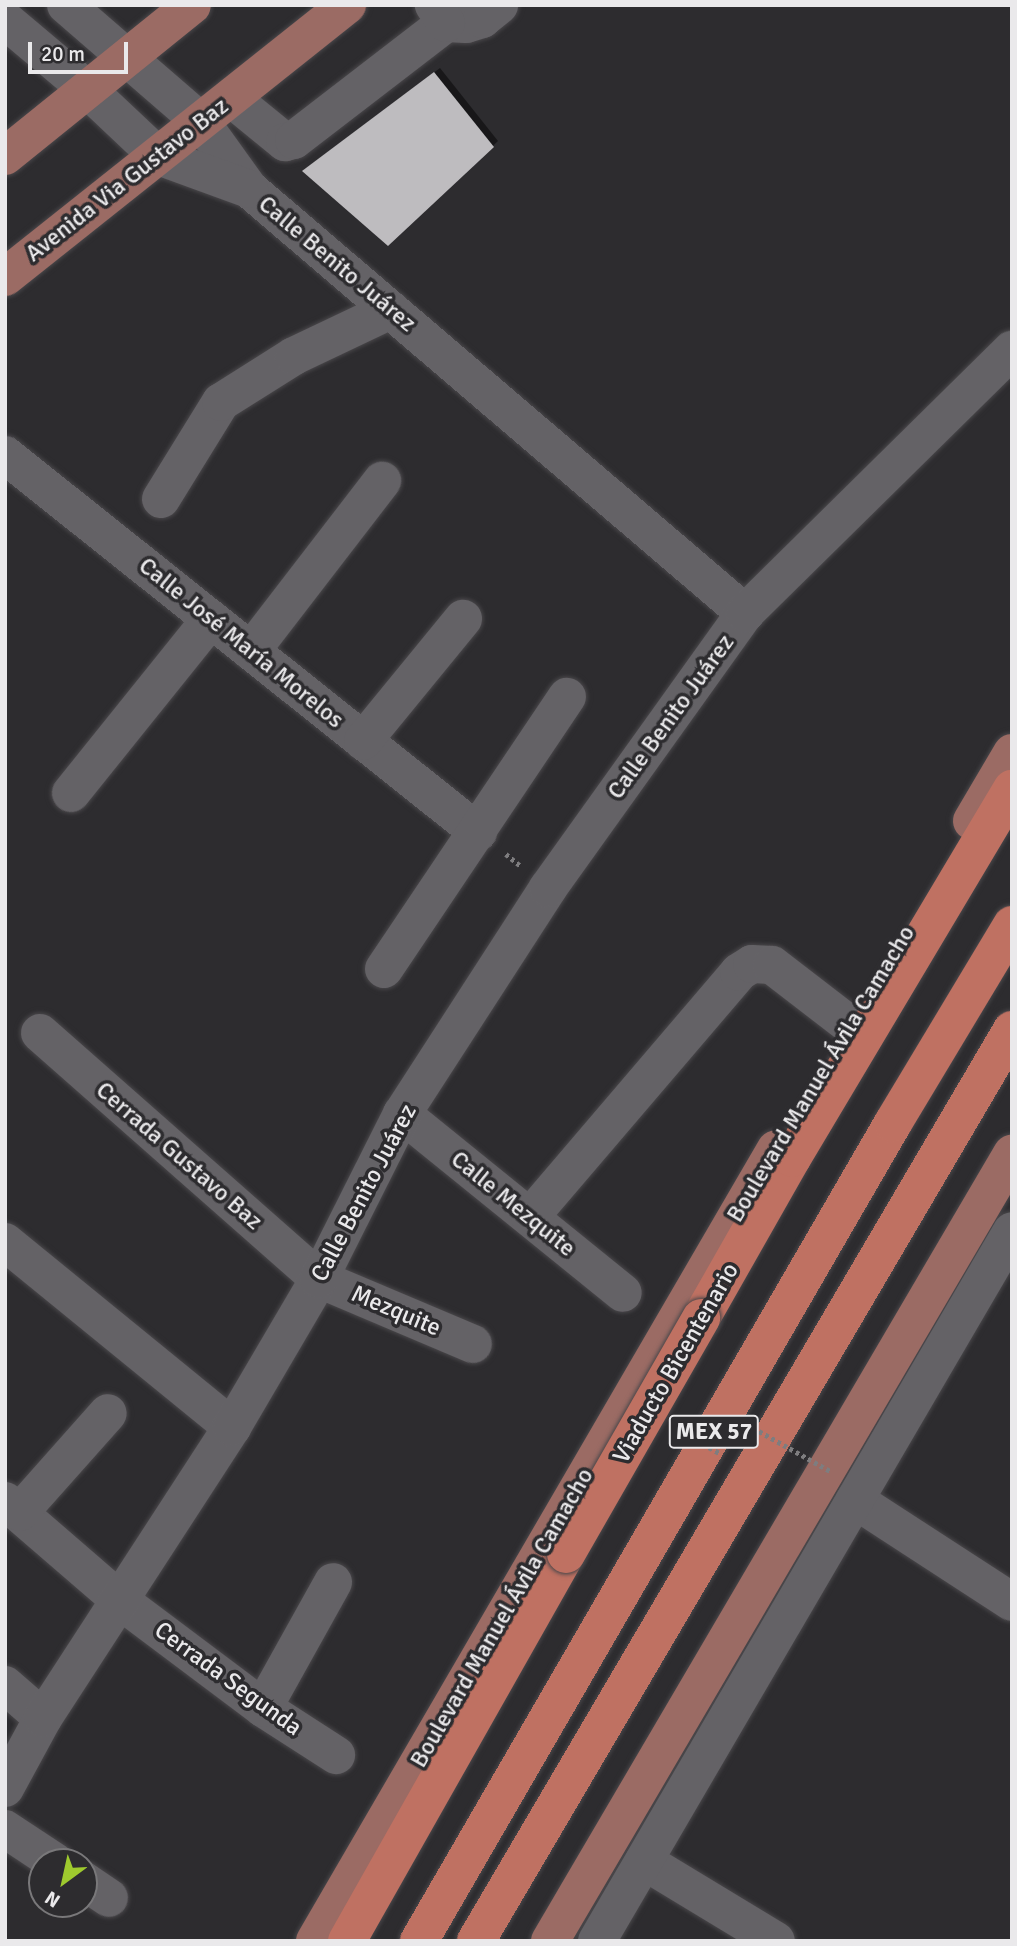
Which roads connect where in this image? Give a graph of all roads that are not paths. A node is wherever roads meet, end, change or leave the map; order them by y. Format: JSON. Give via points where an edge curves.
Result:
{"nodes":[{"id":1,"x":66,"y":5,"type":"edge"},
{"id":2,"x":192,"y":5,"type":"edge"},
{"id":3,"x":347,"y":5,"type":"edge"},
{"id":4,"x":499,"y":5,"type":"edge"},
{"id":5,"x":440,"y":14,"type":"edge"},
{"id":6,"x":5,"y":20,"type":"edge"},
{"id":7,"x":130,"y":57,"type":"junction"},
{"id":8,"x":88,"y":90,"type":"junction"},
{"id":9,"x":231,"y":98,"type":"junction"},
{"id":10,"x":201,"y":122,"type":"junction"},
{"id":11,"x":5,"y":156,"type":"edge"},
{"id":12,"x":158,"y":156,"type":"junction"},
{"id":13,"x":249,"y":189,"type":"junction"},
{"id":14,"x":5,"y":277,"type":"edge"},
{"id":15,"x":391,"y":310,"type":"junction"},
{"id":16,"x":1012,"y":349,"type":"edge"},
{"id":17,"x":5,"y":455,"type":"edge"},
{"id":18,"x":382,"y":481,"type":"dead end"},
{"id":19,"x":162,"y":499,"type":"dead end"},
{"id":20,"x":745,"y":613,"type":"junction"},
{"id":21,"x":211,"y":619,"type":"junction"},
{"id":22,"x":463,"y":619,"type":"dead end"},
{"id":23,"x":251,"y":651,"type":"junction"},
{"id":24,"x":568,"y":697,"type":"dead end"},
{"id":25,"x":363,"y":741,"type":"junction"},
{"id":26,"x":1012,"y":753,"type":"edge"},
{"id":27,"x":1012,"y":789,"type":"edge"},
{"id":28,"x":71,"y":793,"type":"dead end"},
{"id":29,"x":478,"y":832,"type":"junction"},
{"id":30,"x":1012,"y":925,"type":"edge"},
{"id":31,"x":384,"y":969,"type":"dead end"},
{"id":32,"x":850,"y":1025,"type":"junction"},
{"id":33,"x":1012,"y":1030,"type":"edge"},
{"id":34,"x":40,"y":1033,"type":"dead end"},
{"id":35,"x":402,"y":1114,"type":"junction"},
{"id":36,"x":1012,"y":1154,"type":"edge"},
{"id":37,"x":530,"y":1217,"type":"junction"},
{"id":38,"x":1012,"y":1231,"type":"edge"},
{"id":39,"x":5,"y":1242,"type":"edge"},
{"id":40,"x":319,"y":1279,"type":"junction"},
{"id":41,"x":623,"y":1293,"type":"dead end"},
{"id":42,"x":473,"y":1344,"type":"dead end"},
{"id":43,"x":108,"y":1413,"type":"dead end"},
{"id":44,"x":232,"y":1427,"type":"junction"},
{"id":45,"x":843,"y":1486,"type":"junction"},
{"id":46,"x":12,"y":1507,"type":"edge"},
{"id":47,"x":333,"y":1582,"type":"dead end"},
{"id":48,"x":122,"y":1602,"type":"junction"},
{"id":49,"x":1012,"y":1602,"type":"edge"},
{"id":50,"x":5,"y":1685,"type":"edge"},
{"id":51,"x":263,"y":1707,"type":"junction"},
{"id":52,"x":43,"y":1718,"type":"junction"},
{"id":53,"x":336,"y":1755,"type":"dead end"},
{"id":54,"x":5,"y":1788,"type":"edge"},
{"id":55,"x":5,"y":1829,"type":"edge"},
{"id":56,"x":34,"y":1848,"type":"edge"},
{"id":57,"x":644,"y":1861,"type":"junction"},
{"id":58,"x":315,"y":1941,"type":"edge"},
{"id":59,"x":347,"y":1941,"type":"edge"},
{"id":60,"x":419,"y":1941,"type":"edge"},
{"id":61,"x":476,"y":1941,"type":"edge"},
{"id":62,"x":550,"y":1941,"type":"edge"},
{"id":63,"x":597,"y":1941,"type":"edge"},
{"id":64,"x":776,"y":1941,"type":"edge"}],
"edges":[{"from":1,"to":7,"type":"street","name":"Calle Benito Juárez"},
{"from":2,"to":7,"type":"main road"},
{"from":3,"to":9,"type":"main road","name":"Avenida Via Gustavo Baz"},
{"from":4,"to":5,"type":"street","via":[[482,19],[466,24]]},
{"from":5,"to":9,"type":"street","via":[[294,140],[285,142]]},
{"from":6,"to":8,"type":"street"},
{"from":7,"to":8,"type":"main road"},
{"from":7,"to":10,"type":"street","name":"Calle Benito Juárez"},
{"from":8,"to":11,"type":"main road"},
{"from":8,"to":12,"type":"street"},
{"from":9,"to":10,"type":"main road","name":"Avenida Via Gustavo Baz"},
{"from":10,"to":12,"type":"main road","name":"Avenida Via Gustavo Baz"},
{"from":10,"to":13,"type":"street","name":"Calle Benito Juárez"},
{"from":12,"to":13,"type":"street","name":"Calle Benito Juárez"},
{"from":12,"to":14,"type":"main road","name":"Avenida Via Gustavo Baz"},
{"from":13,"to":15,"type":"street","name":"Calle Benito Juárez"},
{"from":15,"to":19,"type":"street","via":[[294,356],[221,402]]},
{"from":15,"to":20,"type":"street","name":"Calle Benito Juárez"},
{"from":16,"to":20,"type":"street","name":"Calle Benito Juárez"},
{"from":17,"to":21,"type":"street","name":"Calle José María Morelos"},
{"from":18,"to":23,"type":"street"},
{"from":20,"to":35,"type":"street","name":"Calle Benito Juárez","via":[[548,888]]},
{"from":21,"to":23,"type":"street","name":"Calle José María Morelos"},
{"from":21,"to":28,"type":"street"},
{"from":22,"to":25,"type":"street"},
{"from":23,"to":25,"type":"street","name":"Calle José María Morelos"},
{"from":24,"to":29,"type":"street"},
{"from":25,"to":29,"type":"street","name":"Calle José María Morelos"},
{"from":26,"to":32,"type":"main road","name":"Boulevard Manuel Ávila Camacho"},
{"from":27,"to":59,"type":"highway","name":"Viaducto Bicentenario","bridge":true,"via":[[792,1158]]},
{"from":29,"to":31,"type":"street"},
{"from":30,"to":60,"type":"highway","number":"MEX 57"},
{"from":32,"to":37,"type":"street","via":[[772,965],[745,968]]},
{"from":32,"to":58,"type":"main road","name":"Boulevard Manuel Ávila Camacho"},
{"from":33,"to":61,"type":"highway","number":"MEX 57"},
{"from":34,"to":40,"type":"street","name":"Cerrada Gustavo Baz"},
{"from":35,"to":37,"type":"street","name":"Calle Mezquite"},
{"from":35,"to":40,"type":"street","name":"Calle Benito Juárez"},
{"from":36,"to":62,"type":"main road"},
{"from":37,"to":41,"type":"street","name":"Calle Mezquite"},
{"from":38,"to":45,"type":"street"},
{"from":39,"to":44,"type":"street"},
{"from":40,"to":42,"type":"street","name":"Mezquite"},
{"from":40,"to":44,"type":"street","name":"Calle Benito Juárez"},
{"from":43,"to":46,"type":"street"},
{"from":44,"to":48,"type":"street","name":"Calle Benito Juárez"},
{"from":45,"to":49,"type":"street"},
{"from":45,"to":57,"type":"street"},
{"from":46,"to":48,"type":"street","name":"Cerrada Segunda"},
{"from":47,"to":51,"type":"street"},
{"from":48,"to":51,"type":"street","name":"Cerrada Segunda"},
{"from":48,"to":52,"type":"street","name":"Calle Benito Juárez"},
{"from":50,"to":52,"type":"street"},
{"from":51,"to":53,"type":"street","name":"Cerrada Segunda"},
{"from":52,"to":54,"type":"street","name":"Calle Benito Juárez"},
{"from":55,"to":56,"type":"street"},
{"from":57,"to":63,"type":"street"},
{"from":57,"to":64,"type":"street"}]}
